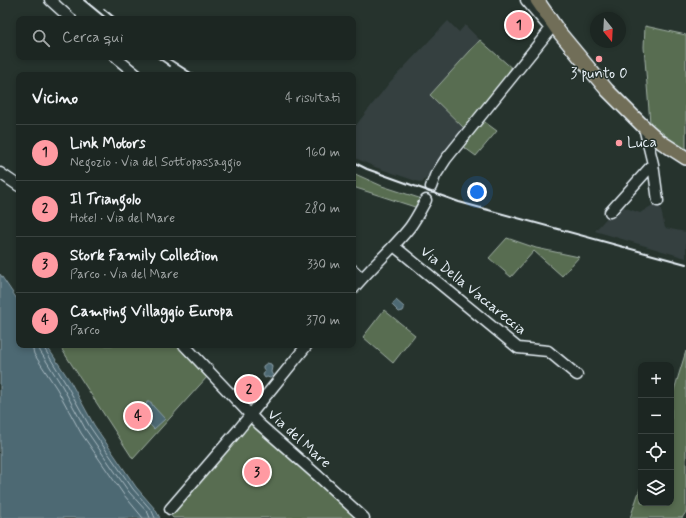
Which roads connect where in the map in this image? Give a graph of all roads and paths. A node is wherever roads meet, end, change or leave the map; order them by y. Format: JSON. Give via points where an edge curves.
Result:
{"nodes":[{"id":1,"x":50,"y":0,"type":"edge"},
{"id":2,"x":526,"y":0,"type":"edge"},
{"id":3,"x":537,"y":0,"type":"edge"},
{"id":4,"x":549,"y":0,"type":"edge"},
{"id":5,"x":68,"y":16,"type":"edge"},
{"id":6,"x":554,"y":24,"type":"junction"},
{"id":7,"x":119,"y":60,"type":"edge"},
{"id":8,"x":133,"y":72,"type":"edge"},
{"id":9,"x":648,"y":131,"type":"junction"},
{"id":10,"x":686,"y":158,"type":"edge"},
{"id":11,"x":653,"y":164,"type":"junction"},
{"id":12,"x":0,"y":173,"type":"edge"},
{"id":13,"x":16,"y":184,"type":"edge"},
{"id":14,"x":431,"y":186,"type":"dead end"},
{"id":15,"x":426,"y":200,"type":"dead end"},
{"id":16,"x":658,"y":201,"type":"dead end"},
{"id":17,"x":610,"y":212,"type":"dead end"},
{"id":18,"x":394,"y":246,"type":"junction"},
{"id":19,"x":356,"y":273,"type":"edge"},
{"id":20,"x":362,"y":278,"type":"junction"},
{"id":21,"x":356,"y":285,"type":"edge"},
{"id":22,"x":187,"y":348,"type":"edge"},
{"id":23,"x":306,"y":348,"type":"edge"},
{"id":24,"x":577,"y":375,"type":"dead end"},
{"id":25,"x":250,"y":415,"type":"junction"},
{"id":26,"x":170,"y":509,"type":"dead end"},
{"id":27,"x":364,"y":518,"type":"edge"}],
"edges":[{"from":1,"to":5,"type":"street"},
{"from":2,"to":14,"type":"street","via":[[548,26],[549,31],[446,159]]},
{"from":3,"to":6,"type":"main road"},
{"from":4,"to":6,"type":"main road"},
{"from":6,"to":9,"type":"main road","via":[[607,90]]},
{"from":7,"to":8,"type":"street"},
{"from":9,"to":10,"type":"main road"},
{"from":9,"to":11,"type":"street"},
{"from":11,"to":16,"type":"street"},
{"from":11,"to":17,"type":"street"},
{"from":12,"to":13,"type":"street"},
{"from":15,"to":18,"type":"street"},
{"from":18,"to":20,"type":"street"},
{"from":18,"to":24,"type":"street","name":"Via Della Vaccareccia","via":[[518,348],[548,351]]},
{"from":19,"to":20,"type":"street"},
{"from":20,"to":21,"type":"street"},
{"from":22,"to":25,"type":"street","name":"Via del Mare"},
{"from":23,"to":25,"type":"street"},
{"from":25,"to":26,"type":"street"},
{"from":25,"to":27,"type":"street","name":"Via del Mare"}]}
